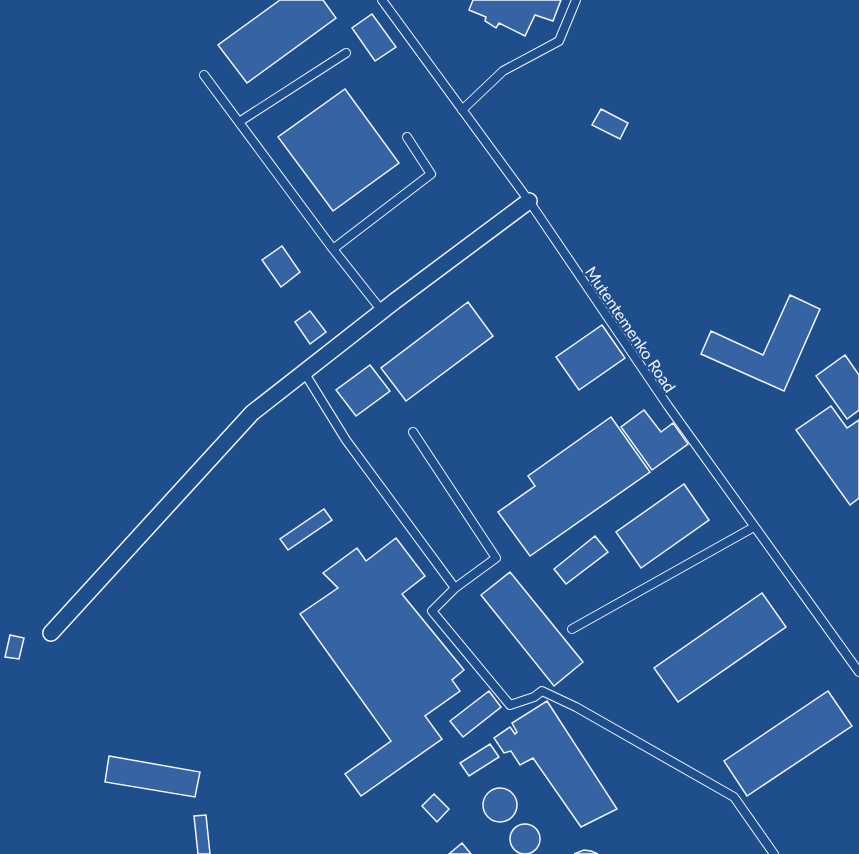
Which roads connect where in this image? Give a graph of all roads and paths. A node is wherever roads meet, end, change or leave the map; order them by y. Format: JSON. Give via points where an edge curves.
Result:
{"nodes":[{"id":1,"x":382,"y":0,"type":"edge"},
{"id":2,"x":576,"y":0,"type":"edge"},
{"id":3,"x":346,"y":53,"type":"dead end"},
{"id":4,"x":204,"y":75,"type":"dead end"},
{"id":5,"x":462,"y":110,"type":"junction"},
{"id":6,"x":239,"y":122,"type":"junction"},
{"id":7,"x":407,"y":137,"type":"dead end"},
{"id":8,"x":529,"y":201,"type":"junction"},
{"id":9,"x":333,"y":249,"type":"junction"},
{"id":10,"x":382,"y":311,"type":"junction"},
{"id":11,"x":303,"y":372,"type":"junction"},
{"id":12,"x":412,"y":432,"type":"dead end"},
{"id":13,"x":754,"y":527,"type":"junction"},
{"id":14,"x":455,"y":588,"type":"junction"},
{"id":15,"x":573,"y":629,"type":"dead end"},
{"id":16,"x":51,"y":633,"type":"dead end"},
{"id":17,"x":859,"y":672,"type":"edge"},
{"id":18,"x":774,"y":854,"type":"edge"}],
"edges":[{"from":1,"to":5,"type":"lane","name":"Mutentemenko Road"},
{"from":2,"to":5,"type":"lane","via":[[559,41],[503,71]]},
{"from":3,"to":6,"type":"lane"},
{"from":4,"to":6,"type":"lane"},
{"from":5,"to":8,"type":"lane","name":"Mutentemenko Road"},
{"from":6,"to":9,"type":"lane"},
{"from":7,"to":9,"type":"lane","via":[[431,174]]},
{"from":8,"to":10,"type":"street"},
{"from":8,"to":13,"type":"lane","name":"Mutentemenko Road"},
{"from":9,"to":10,"type":"lane"},
{"from":10,"to":11,"type":"street"},
{"from":11,"to":14,"type":"lane","via":[[346,440]]},
{"from":11,"to":16,"type":"street","via":[[252,413]]},
{"from":12,"to":14,"type":"lane","via":[[496,558]]},
{"from":13,"to":15,"type":"lane"},
{"from":13,"to":17,"type":"lane","name":"Mutentemenko Road"},
{"from":14,"to":18,"type":"lane","via":[[432,610],[510,705],[542,691],[576,706],[734,797]]}]}
